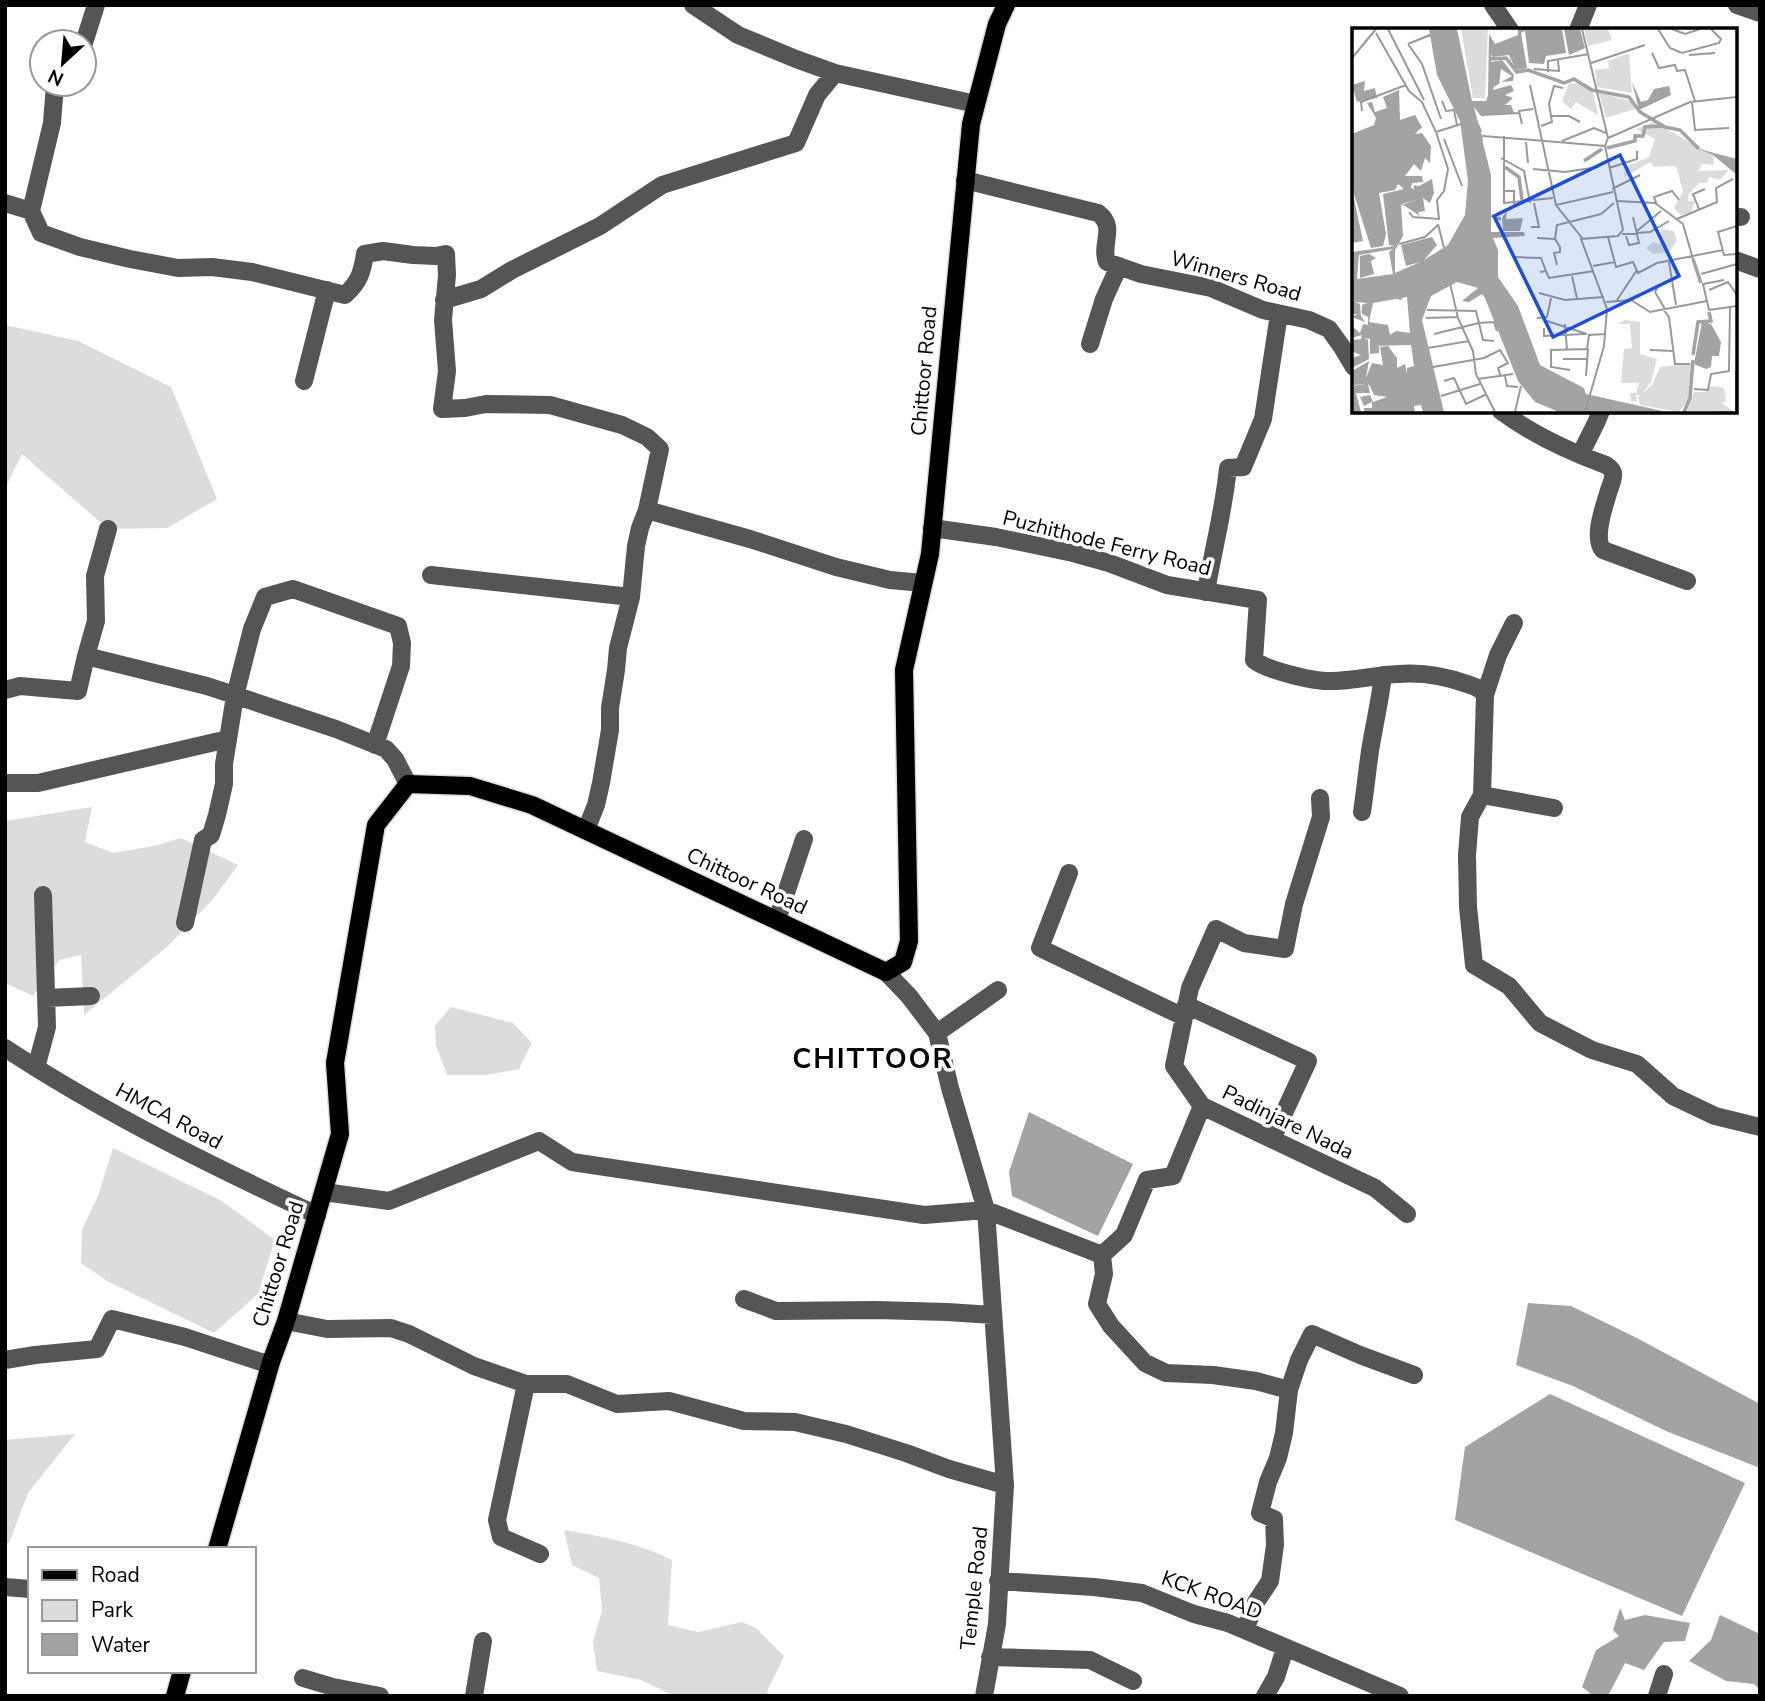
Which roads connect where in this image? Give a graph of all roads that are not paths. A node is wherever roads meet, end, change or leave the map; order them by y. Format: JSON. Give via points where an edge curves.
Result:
{"nodes":[{"id":1,"x":96,"y":5,"type":"edge"},
{"id":2,"x":693,"y":5,"type":"edge"},
{"id":3,"x":1006,"y":5,"type":"edge"},
{"id":4,"x":1493,"y":5,"type":"edge"},
{"id":5,"x":1588,"y":5,"type":"edge"},
{"id":6,"x":1737,"y":5,"type":"edge"},
{"id":7,"x":1760,"y":13,"type":"edge"},
{"id":8,"x":89,"y":28,"type":"edge"},
{"id":9,"x":1509,"y":28,"type":"edge"},
{"id":10,"x":1579,"y":28,"type":"edge"},
{"id":11,"x":835,"y":73,"type":"junction"},
{"id":12,"x":54,"y":98,"type":"edge"},
{"id":13,"x":975,"y":104,"type":"junction"},
{"id":14,"x":965,"y":180,"type":"junction"},
{"id":15,"x":5,"y":203,"type":"edge"},
{"id":16,"x":32,"y":211,"type":"junction"},
{"id":17,"x":1737,"y":261,"type":"edge"},
{"id":18,"x":1119,"y":266,"type":"junction"},
{"id":19,"x":1760,"y":269,"type":"edge"},
{"id":20,"x":327,"y":290,"type":"junction"},
{"id":21,"x":444,"y":300,"type":"junction"},
{"id":22,"x":1279,"y":314,"type":"junction"},
{"id":23,"x":1090,"y":344,"type":"dead end"},
{"id":24,"x":1352,"y":364,"type":"edge"},
{"id":25,"x":304,"y":381,"type":"dead end"},
{"id":26,"x":1504,"y":413,"type":"edge"},
{"id":27,"x":1600,"y":413,"type":"edge"},
{"id":28,"x":1580,"y":455,"type":"junction"},
{"id":29,"x":647,"y":510,"type":"junction"},
{"id":30,"x":932,"y":528,"type":"junction"},
{"id":31,"x":108,"y":529,"type":"dead end"},
{"id":32,"x":431,"y":575,"type":"dead end"},
{"id":33,"x":1687,"y":581,"type":"dead end"},
{"id":34,"x":923,"y":583,"type":"junction"},
{"id":35,"x":1206,"y":592,"type":"junction"},
{"id":36,"x":631,"y":597,"type":"junction"},
{"id":37,"x":1514,"y":623,"type":"dead end"},
{"id":38,"x":86,"y":656,"type":"junction"},
{"id":39,"x":1383,"y":675,"type":"junction"},
{"id":40,"x":5,"y":690,"type":"edge"},
{"id":41,"x":1485,"y":695,"type":"junction"},
{"id":42,"x":235,"y":696,"type":"junction"},
{"id":43,"x":228,"y":739,"type":"junction"},
{"id":44,"x":375,"y":745,"type":"junction"},
{"id":45,"x":5,"y":783,"type":"edge"},
{"id":46,"x":408,"y":783,"type":"junction"},
{"id":47,"x":1482,"y":795,"type":"junction"},
{"id":48,"x":1320,"y":798,"type":"dead end"},
{"id":49,"x":1554,"y":808,"type":"dead end"},
{"id":50,"x":1362,"y":812,"type":"dead end"},
{"id":51,"x":586,"y":830,"type":"junction"},
{"id":52,"x":804,"y":839,"type":"dead end"},
{"id":53,"x":1069,"y":873,"type":"dead end"},
{"id":54,"x":43,"y":895,"type":"dead end"},
{"id":55,"x":777,"y":920,"type":"junction"},
{"id":56,"x":185,"y":923,"type":"dead end"},
{"id":57,"x":886,"y":972,"type":"junction"},
{"id":58,"x":998,"y":990,"type":"dead end"},
{"id":59,"x":91,"y":996,"type":"dead end"},
{"id":60,"x":47,"y":998,"type":"junction"},
{"id":61,"x":1185,"y":1011,"type":"junction"},
{"id":62,"x":937,"y":1033,"type":"junction"},
{"id":63,"x":5,"y":1048,"type":"edge"},
{"id":64,"x":36,"y":1068,"type":"junction"},
{"id":65,"x":1202,"y":1106,"type":"junction"},
{"id":66,"x":1760,"y":1127,"type":"edge"},
{"id":67,"x":1272,"y":1139,"type":"junction"},
{"id":68,"x":324,"y":1192,"type":"junction"},
{"id":69,"x":986,"y":1210,"type":"junction"},
{"id":70,"x":1407,"y":1214,"type":"dead end"},
{"id":71,"x":317,"y":1215,"type":"junction"},
{"id":72,"x":1102,"y":1255,"type":"junction"},
{"id":73,"x":744,"y":1299,"type":"dead end"},
{"id":74,"x":993,"y":1315,"type":"junction"},
{"id":75,"x":286,"y":1321,"type":"junction"},
{"id":76,"x":5,"y":1360,"type":"edge"},
{"id":77,"x":271,"y":1363,"type":"junction"},
{"id":78,"x":1414,"y":1375,"type":"dead end"},
{"id":79,"x":526,"y":1384,"type":"junction"},
{"id":80,"x":1289,"y":1390,"type":"junction"},
{"id":81,"x":1005,"y":1485,"type":"junction"},
{"id":82,"x":218,"y":1547,"type":"edge"},
{"id":83,"x":540,"y":1554,"type":"dead end"},
{"id":84,"x":998,"y":1581,"type":"junction"},
{"id":85,"x":5,"y":1587,"type":"edge"},
{"id":86,"x":28,"y":1589,"type":"edge"},
{"id":87,"x":1245,"y":1630,"type":"junction"},
{"id":88,"x":483,"y":1641,"type":"dead end"},
{"id":89,"x":1285,"y":1648,"type":"junction"},
{"id":90,"x":990,"y":1657,"type":"junction"},
{"id":91,"x":181,"y":1673,"type":"edge"},
{"id":92,"x":1664,"y":1674,"type":"dead end"},
{"id":93,"x":303,"y":1678,"type":"dead end"},
{"id":94,"x":1133,"y":1681,"type":"dead end"},
{"id":95,"x":175,"y":1696,"type":"edge"},
{"id":96,"x":380,"y":1696,"type":"edge"},
{"id":97,"x":474,"y":1696,"type":"edge"},
{"id":98,"x":984,"y":1696,"type":"edge"},
{"id":99,"x":1265,"y":1696,"type":"edge"},
{"id":100,"x":1400,"y":1696,"type":"edge"},
{"id":101,"x":1657,"y":1696,"type":"edge"}],
"edges":[{"from":1,"to":8,"type":"street"},
{"from":2,"to":11,"type":"street","via":[[738,35]]},
{"from":3,"to":13,"type":"main road","name":"Chittoor Road"},
{"from":4,"to":9,"type":"street"},
{"from":5,"to":10,"type":"street"},
{"from":6,"to":7,"type":"street"},
{"from":11,"to":13,"type":"street"},
{"from":11,"to":21,"type":"street","via":[[817,95],[796,143],[662,185],[600,226],[481,289]]},
{"from":12,"to":16,"type":"street"},
{"from":13,"to":14,"type":"main road","name":"Chittoor Road"},
{"from":14,"to":18,"type":"street","via":[[1098,213],[1108,228],[1107,262]]},
{"from":14,"to":30,"type":"main road","name":"Chittoor Road"},
{"from":15,"to":16,"type":"street"},
{"from":16,"to":20,"type":"street","via":[[41,233],[80,247],[178,268],[252,272]]},
{"from":17,"to":19,"type":"street"},
{"from":18,"to":22,"type":"street","name":"Winners Road","via":[[1211,289]]},
{"from":18,"to":23,"type":"street"},
{"from":20,"to":21,"type":"street","via":[[345,295],[357,284],[365,254],[446,254]]},
{"from":20,"to":25,"type":"street"},
{"from":21,"to":29,"type":"street","via":[[447,371],[442,408],[550,405],[636,431],[660,449]]},
{"from":22,"to":24,"type":"street","name":"Winners Road","via":[[1329,329]]},
{"from":22,"to":35,"type":"street","via":[[1263,419],[1243,467],[1228,468]]},
{"from":26,"to":28,"type":"street"},
{"from":27,"to":28,"type":"street"},
{"from":28,"to":33,"type":"street","via":[[1606,464],[1614,475],[1598,545]]},
{"from":29,"to":34,"type":"street","via":[[836,567]]},
{"from":29,"to":36,"type":"street","via":[[639,528]]},
{"from":30,"to":34,"type":"main road","name":"Chittoor Road"},
{"from":30,"to":35,"type":"street","name":"Puzhithode Ferry Road","via":[[1073,553],[1167,585]]},
{"from":31,"to":38,"type":"street","via":[[95,576],[96,621]]},
{"from":32,"to":36,"type":"street"},
{"from":34,"to":57,"type":"main road","name":"Chittoor Road","via":[[904,670],[909,941],[903,962]]},
{"from":35,"to":39,"type":"street","name":"Puzhithode Ferry Road","via":[[1258,600],[1254,660],[1260,664],[1312,680]]},
{"from":36,"to":51,"type":"street","via":[[618,648],[601,783]]},
{"from":37,"to":41,"type":"street"},
{"from":38,"to":40,"type":"street","via":[[78,691],[20,686]]},
{"from":38,"to":42,"type":"street"},
{"from":39,"to":41,"type":"street","name":"Puzhithode Ferry Road","via":[[1455,679]]},
{"from":39,"to":50,"type":"street"},
{"from":41,"to":47,"type":"street"},
{"from":42,"to":43,"type":"street"},
{"from":42,"to":44,"type":"street"},
{"from":42,"to":44,"type":"street","via":[[265,597],[293,589],[398,626],[401,666]]},
{"from":43,"to":45,"type":"street","via":[[38,783]]},
{"from":43,"to":56,"type":"street","via":[[217,814],[211,835],[203,840]]},
{"from":44,"to":46,"type":"street","via":[[395,759]]},
{"from":46,"to":51,"type":"main road","name":"Chittoor Road","via":[[470,786],[532,805]]},
{"from":46,"to":68,"type":"main road","name":"Chittoor Road","via":[[376,825],[335,1063],[340,1134]]},
{"from":47,"to":49,"type":"street"},
{"from":47,"to":66,"type":"street","via":[[1470,817],[1467,855],[1474,965],[1509,986],[1540,1023],[1592,1050],[1637,1064],[1673,1096],[1715,1116]]},
{"from":48,"to":61,"type":"street","via":[[1321,817],[1285,950],[1244,943],[1216,929]]},
{"from":51,"to":55,"type":"main road","name":"Chittoor Road"},
{"from":52,"to":55,"type":"street"},
{"from":53,"to":61,"type":"street","via":[[1040,948]]},
{"from":54,"to":60,"type":"street"},
{"from":55,"to":57,"type":"main road","name":"Chittoor Road"},
{"from":57,"to":62,"type":"street"},
{"from":58,"to":62,"type":"street"},
{"from":59,"to":60,"type":"street"},
{"from":60,"to":64,"type":"street","via":[[47,1027]]},
{"from":61,"to":65,"type":"street","via":[[1174,1066]]},
{"from":61,"to":67,"type":"street","via":[[1308,1061]]},
{"from":62,"to":69,"type":"street","name":"Temple Road"},
{"from":63,"to":64,"type":"street","name":"HMCA Road"},
{"from":64,"to":71,"type":"street","name":"HMCA Road","via":[[219,1169]]},
{"from":65,"to":67,"type":"street","name":"Padinjare Nada"},
{"from":65,"to":72,"type":"street","name":"Padinjare Nada","via":[[1173,1176],[1147,1180],[1124,1235]]},
{"from":67,"to":70,"type":"street","name":"Padinjare Nada","via":[[1375,1188]]},
{"from":68,"to":69,"type":"street","via":[[389,1201],[539,1141],[572,1162],[925,1215]]},
{"from":68,"to":71,"type":"main road","name":"Chittoor Road"},
{"from":69,"to":72,"type":"street"},
{"from":69,"to":74,"type":"street","name":"Temple Road"},
{"from":71,"to":75,"type":"main road","name":"Chittoor Road"},
{"from":72,"to":80,"type":"street","via":[[1104,1275],[1097,1304],[1145,1363],[1166,1373],[1213,1375]]},
{"from":73,"to":74,"type":"street","via":[[776,1311]]},
{"from":74,"to":81,"type":"street","name":"Temple Road"},
{"from":75,"to":77,"type":"main road","name":"Chittoor Road"},
{"from":75,"to":79,"type":"street","via":[[327,1329],[391,1328]]},
{"from":76,"to":77,"type":"street","via":[[97,1349],[112,1319]]},
{"from":77,"to":82,"type":"main road","name":"Chittoor Road"},
{"from":78,"to":80,"type":"street","via":[[1312,1334]]},
{"from":79,"to":81,"type":"street","via":[[568,1384],[617,1404],[670,1401],[744,1421],[795,1422]]},
{"from":79,"to":83,"type":"street","via":[[497,1520],[500,1538]]},
{"from":80,"to":87,"type":"street","via":[[1284,1433],[1260,1513],[1274,1519],[1270,1581]]},
{"from":81,"to":84,"type":"street","name":"Temple Road"},
{"from":84,"to":87,"type":"street","name":"KCK ROAD","via":[[1142,1593]]},
{"from":84,"to":90,"type":"street","name":"Temple Road","via":[[997,1624]]},
{"from":85,"to":86,"type":"street"},
{"from":87,"to":89,"type":"street","name":"KCK ROAD"},
{"from":88,"to":97,"type":"street"},
{"from":89,"to":99,"type":"street"},
{"from":89,"to":100,"type":"street","name":"KCK ROAD"},
{"from":90,"to":94,"type":"street","via":[[1090,1660]]},
{"from":90,"to":98,"type":"street","name":"Temple Road"},
{"from":91,"to":95,"type":"main road"},
{"from":92,"to":101,"type":"street"},
{"from":93,"to":96,"type":"street"}]}
